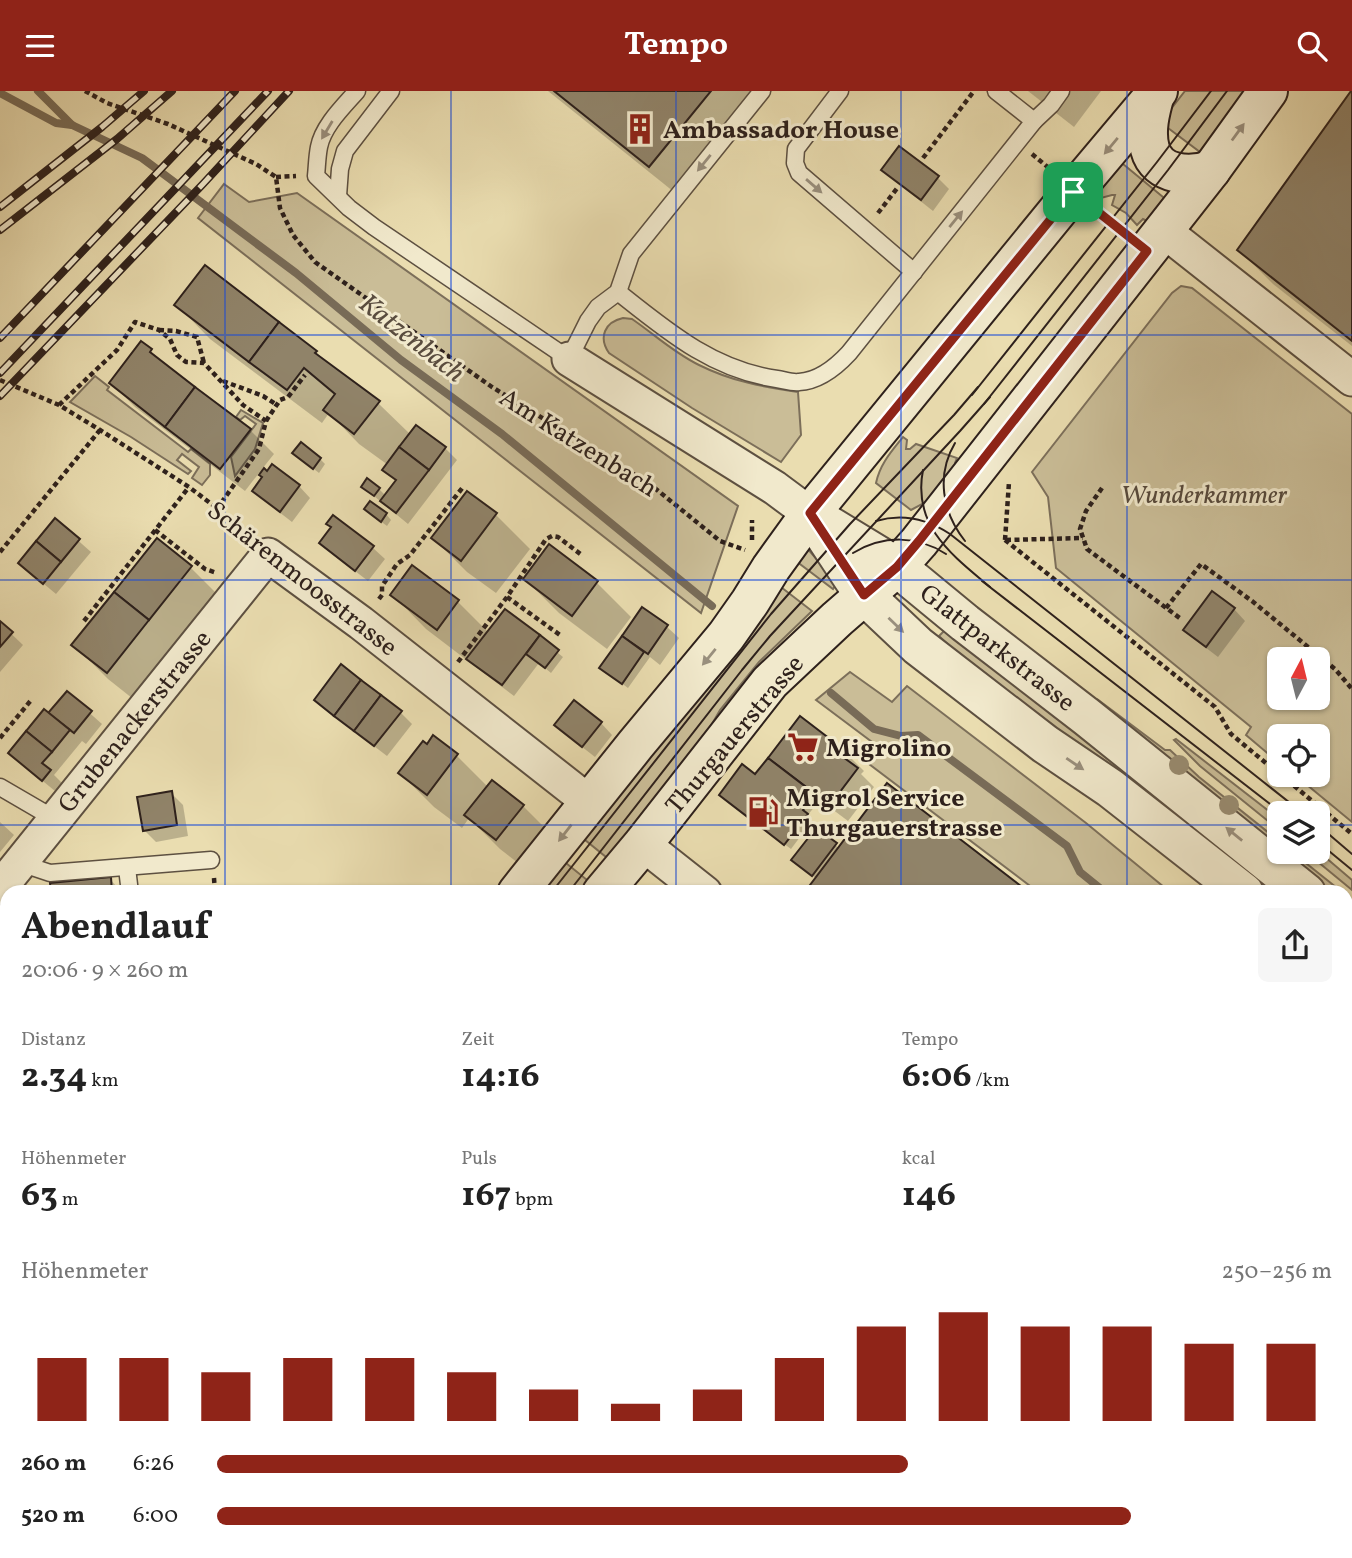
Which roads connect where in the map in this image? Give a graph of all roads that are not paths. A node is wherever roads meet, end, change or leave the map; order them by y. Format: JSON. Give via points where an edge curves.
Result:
{"nodes":[{"id":1,"x":357,"y":91,"type":"edge"},
{"id":2,"x":391,"y":91,"type":"edge"},
{"id":3,"x":762,"y":91,"type":"edge"},
{"id":4,"x":840,"y":91,"type":"edge"},
{"id":5,"x":996,"y":91,"type":"edge"},
{"id":6,"x":1061,"y":91,"type":"edge"},
{"id":7,"x":1268,"y":91,"type":"edge"},
{"id":8,"x":1156,"y":93,"type":"edge"},
{"id":9,"x":1034,"y":121,"type":"junction"},
{"id":10,"x":1211,"y":170,"type":"junction"},
{"id":11,"x":338,"y":196,"type":"junction"},
{"id":12,"x":1155,"y":240,"type":"junction"},
{"id":13,"x":914,"y":272,"type":"junction"},
{"id":14,"x":618,"y":292,"type":"junction"},
{"id":15,"x":569,"y":359,"type":"junction"},
{"id":16,"x":1352,"y":379,"type":"edge"},
{"id":17,"x":810,"y":513,"type":"junction"},
{"id":18,"x":268,"y":555,"type":"joint"},
{"id":19,"x":897,"y":567,"type":"junction"},
{"id":20,"x":864,"y":595,"type":"junction"},
{"id":21,"x":0,"y":787,"type":"edge"},
{"id":22,"x":589,"y":803,"type":"junction"},
{"id":23,"x":55,"y":819,"type":"junction"},
{"id":24,"x":643,"y":844,"type":"junction"},
{"id":25,"x":211,"y":860,"type":"dead end"},
{"id":26,"x":127,"y":868,"type":"junction"},
{"id":27,"x":10,"y":876,"type":"edge"},
{"id":28,"x":129,"y":885,"type":"edge"},
{"id":29,"x":523,"y":885,"type":"edge"},
{"id":30,"x":609,"y":885,"type":"edge"},
{"id":31,"x":695,"y":885,"type":"edge"},
{"id":32,"x":1234,"y":885,"type":"edge"},
{"id":33,"x":1296,"y":885,"type":"edge"}],
"edges":[{"from":1,"to":11,"type":"lane","one_way":true,"via":[[336,115],[318,147],[316,176]]},
{"from":2,"to":11,"type":"lane","via":[[345,151]]},
{"from":3,"to":14,"type":"lane","one_way":true,"via":[[631,254]]},
{"from":4,"to":13,"type":"lane","one_way":true,"via":[[796,149],[799,173]]},
{"from":5,"to":9,"type":"lane"},
{"from":6,"to":9,"type":"lane"},
{"from":10,"to":7,"type":"main road","name":"Thurgauerstrasse","one_way":true},
{"from":8,"to":10,"type":"main road","via":[[1148,131],[1150,153],[1176,173]]},
{"from":8,"to":17,"type":"main road","one_way":true},
{"from":13,"to":9,"type":"lane","one_way":true},
{"from":10,"to":12,"type":"main road","name":"Thurgauerstrasse"},
{"from":11,"to":15,"type":"lane","via":[[374,227]]},
{"from":12,"to":16,"type":"street"},
{"from":12,"to":19,"type":"main road","name":"Thurgauerstrasse"},
{"from":13,"to":14,"type":"lane","via":[[838,364],[799,382],[762,377],[703,355]]},
{"from":14,"to":15,"type":"lane","via":[[598,307]]},
{"from":15,"to":17,"type":"street"},
{"from":17,"to":19,"type":"main road","name":"Glattparkstrasse"},
{"from":17,"to":20,"type":"main road","name":"Glattparkstrasse"},
{"from":17,"to":22,"type":"main road","one_way":true,"via":[[726,636]]},
{"from":18,"to":22,"type":"street","name":"Schärenmoosstrasse"},
{"from":18,"to":23,"type":"street","name":"Grubenackerstrasse"},
{"from":19,"to":20,"type":"main road","name":"Thurgauerstrasse"},
{"from":33,"to":19,"type":"main road","name":"Glattparkstrasse","one_way":true},
{"from":20,"to":24,"type":"main road","name":"Thurgauerstrasse","via":[[770,683]]},
{"from":20,"to":32,"type":"main road","name":"Glattparkstrasse","one_way":true,"via":[[918,646]]},
{"from":21,"to":23,"type":"lane"},
{"from":22,"to":29,"type":"main road","one_way":true},
{"from":23,"to":27,"type":"street","name":"Grubenackerstrasse"},
{"from":24,"to":30,"type":"main road","name":"Thurgauerstrasse"},
{"from":24,"to":31,"type":"street"},
{"from":25,"to":26,"type":"lane"},
{"from":26,"to":27,"type":"lane"},
{"from":26,"to":28,"type":"lane"}]}
